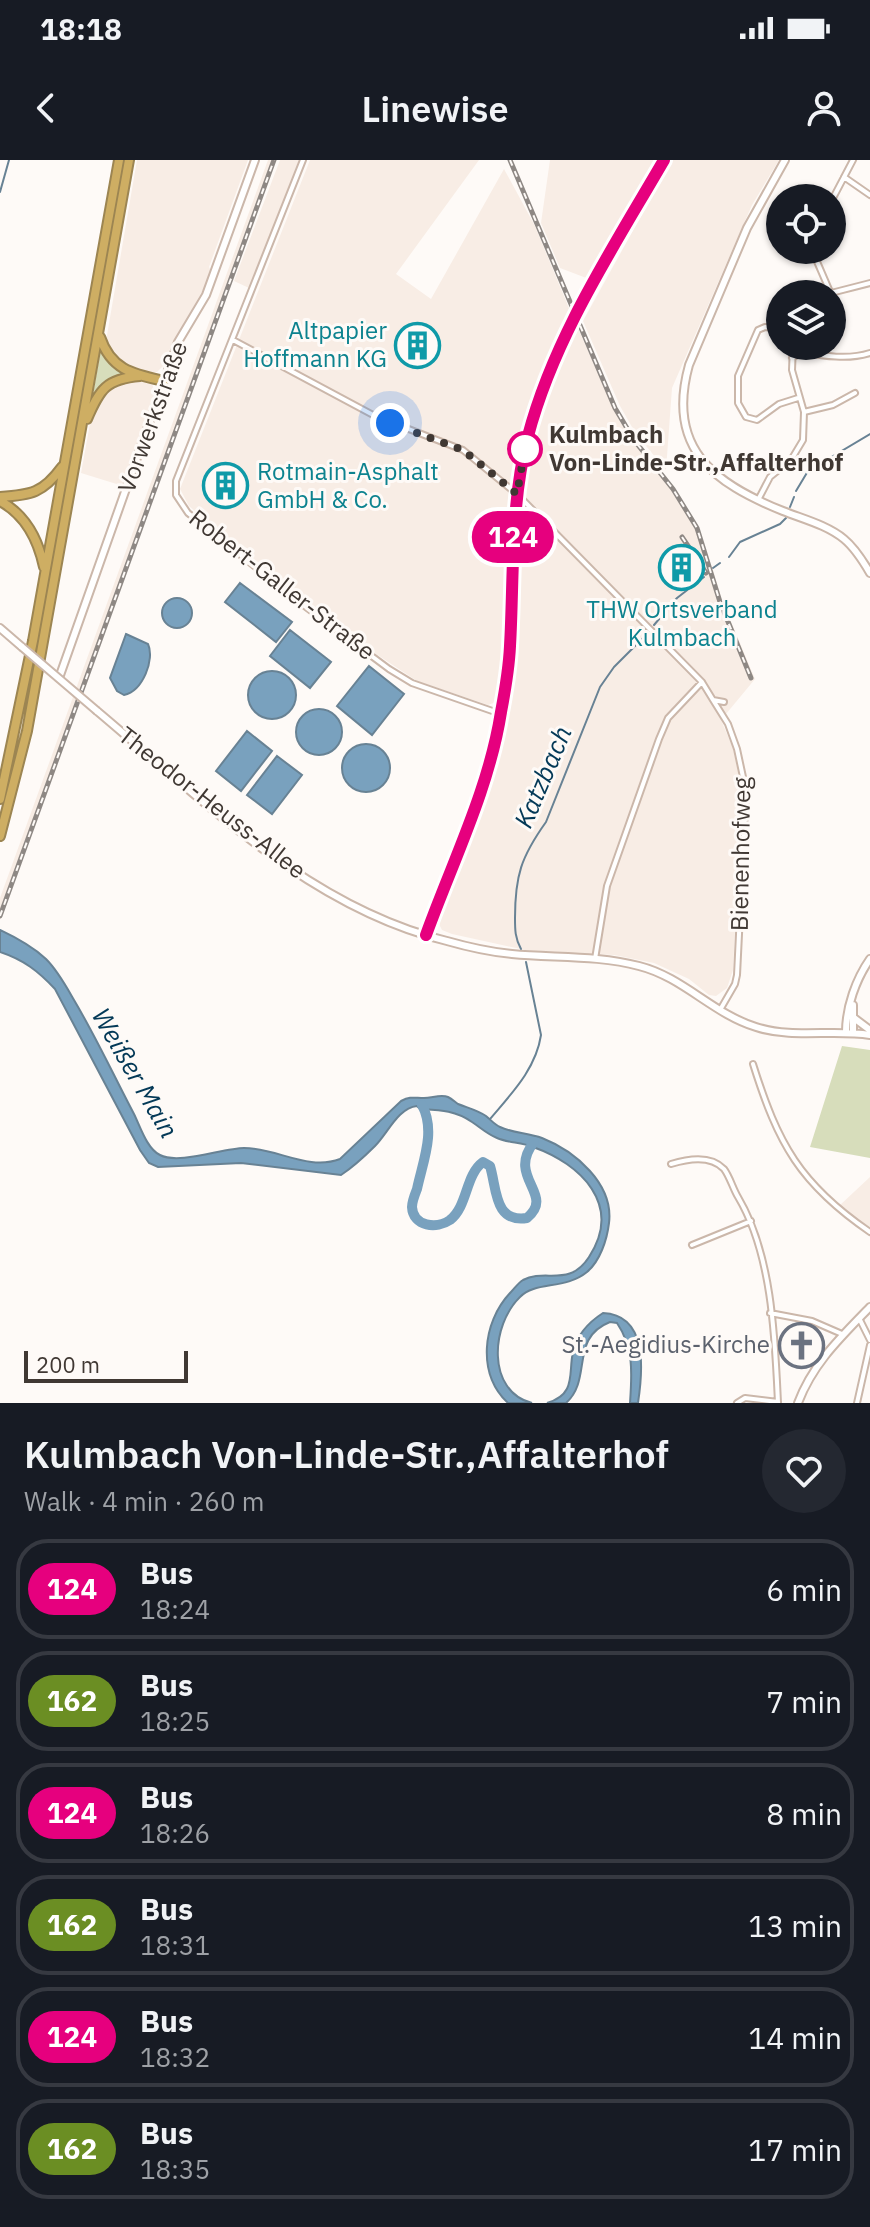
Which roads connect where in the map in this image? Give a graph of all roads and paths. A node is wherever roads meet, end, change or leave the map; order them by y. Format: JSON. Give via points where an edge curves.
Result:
{"nodes":[{"id":1,"x":119,"y":160,"type":"edge"},
{"id":2,"x":129,"y":160,"type":"edge"},
{"id":3,"x":255,"y":160,"type":"edge"},
{"id":4,"x":303,"y":160,"type":"edge"},
{"id":5,"x":664,"y":160,"type":"edge"},
{"id":6,"x":785,"y":160,"type":"edge"},
{"id":7,"x":853,"y":160,"type":"edge"},
{"id":8,"x":844,"y":177,"type":"junction"},
{"id":9,"x":840,"y":184,"type":"edge"},
{"id":10,"x":870,"y":195,"type":"edge"},
{"id":11,"x":870,"y":283,"type":"edge"},
{"id":12,"x":846,"y":290,"type":"edge"},
{"id":13,"x":766,"y":327,"type":"edge"},
{"id":14,"x":99,"y":335,"type":"junction"},
{"id":15,"x":233,"y":340,"type":"junction"},
{"id":16,"x":870,"y":353,"type":"edge"},
{"id":17,"x":846,"y":357,"type":"edge"},
{"id":18,"x":792,"y":360,"type":"edge"},
{"id":19,"x":140,"y":376,"type":"junction"},
{"id":20,"x":164,"y":381,"type":"junction"},
{"id":21,"x":855,"y":393,"type":"dead end"},
{"id":22,"x":798,"y":398,"type":"junction"},
{"id":23,"x":804,"y":412,"type":"junction"},
{"id":24,"x":81,"y":434,"type":"junction"},
{"id":25,"x":65,"y":464,"type":"junction"},
{"id":26,"x":517,"y":494,"type":"junction"},
{"id":27,"x":0,"y":499,"type":"edge"},
{"id":28,"x":758,"y":500,"type":"junction"},
{"id":29,"x":45,"y":571,"type":"junction"},
{"id":30,"x":870,"y":573,"type":"edge"},
{"id":31,"x":0,"y":628,"type":"edge"},
{"id":32,"x":59,"y":678,"type":"junction"},
{"id":33,"x":702,"y":682,"type":"junction"},
{"id":34,"x":713,"y":700,"type":"junction"},
{"id":35,"x":724,"y":702,"type":"dead end"},
{"id":36,"x":501,"y":714,"type":"junction"},
{"id":37,"x":0,"y":799,"type":"edge"},
{"id":38,"x":1,"y":833,"type":"edge"},
{"id":39,"x":426,"y":935,"type":"junction"},
{"id":40,"x":870,"y":959,"type":"edge"},
{"id":41,"x":595,"y":960,"type":"junction"},
{"id":42,"x":852,"y":1002,"type":"junction"},
{"id":43,"x":720,"y":1010,"type":"junction"},
{"id":44,"x":854,"y":1018,"type":"junction"},
{"id":45,"x":850,"y":1032,"type":"junction"},
{"id":46,"x":870,"y":1032,"type":"edge"},
{"id":47,"x":753,"y":1064,"type":"dead end"},
{"id":48,"x":671,"y":1164,"type":"dead end"},
{"id":49,"x":751,"y":1221,"type":"junction"},
{"id":50,"x":870,"y":1232,"type":"edge"},
{"id":51,"x":692,"y":1245,"type":"dead end"},
{"id":52,"x":870,"y":1307,"type":"edge"},
{"id":53,"x":770,"y":1313,"type":"junction"},
{"id":54,"x":859,"y":1318,"type":"junction"},
{"id":55,"x":842,"y":1334,"type":"junction"},
{"id":56,"x":870,"y":1343,"type":"edge"},
{"id":57,"x":868,"y":1367,"type":"edge"},
{"id":58,"x":778,"y":1402,"type":"edge"},
{"id":59,"x":737,"y":1403,"type":"edge"},
{"id":60,"x":798,"y":1403,"type":"edge"},
{"id":61,"x":857,"y":1403,"type":"edge"}],
"edges":[{"from":1,"to":25,"type":"highway"},
{"from":2,"to":14,"type":"highway"},
{"from":3,"to":20,"type":"main road","name":"Vorwerkstraße","via":[[206,295],[178,342]]},
{"from":4,"to":15,"type":"street","name":"Robert-Galler-Straße"},
{"from":5,"to":26,"type":"street","via":[[557,353],[527,437]]},
{"from":6,"to":28,"type":"main road","via":[[747,228],[689,365],[683,399],[688,435],[705,465],[732,488]]},
{"from":7,"to":8,"type":"street"},
{"from":8,"to":9,"type":"street"},
{"from":8,"to":10,"type":"street"},
{"from":11,"to":12,"type":"street"},
{"from":13,"to":22,"type":"street","via":[[755,333],[738,376],[738,403],[746,417],[757,420]]},
{"from":14,"to":19,"type":"highway","via":[[111,360]]},
{"from":14,"to":24,"type":"highway"},
{"from":15,"to":26,"type":"street","name":"Bienenhofweg","via":[[375,416],[463,450]]},
{"from":15,"to":36,"type":"street","name":"Robert-Galler-Straße","via":[[176,481],[180,504],[389,669],[412,683]]},
{"from":16,"to":17,"type":"street"},
{"from":18,"to":22,"type":"street"},
{"from":19,"to":20,"type":"highway"},
{"from":19,"to":24,"type":"highway","via":[[117,379],[103,388]]},
{"from":20,"to":32,"type":"main road","name":"Vorwerkstraße"},
{"from":21,"to":23,"type":"street"},
{"from":22,"to":23,"type":"street"},
{"from":23,"to":28,"type":"street","via":[[806,428],[798,451],[770,477]]},
{"from":24,"to":38,"type":"highway","via":[[26,735]]},
{"from":25,"to":27,"type":"highway","via":[[33,494]]},
{"from":25,"to":29,"type":"highway"},
{"from":26,"to":33,"type":"street","name":"Bienenhofweg"},
{"from":26,"to":36,"type":"street","via":[[510,649]]},
{"from":27,"to":29,"type":"highway","via":[[26,522],[40,546]]},
{"from":28,"to":30,"type":"main road","via":[[845,539]]},
{"from":29,"to":37,"type":"highway"},
{"from":31,"to":32,"type":"main road","name":"Theodor-Heuss-Allee","bridge":true},
{"from":32,"to":39,"type":"main road","name":"Theodor-Heuss-Allee","bridge":true,"via":[[227,820],[307,879],[352,905]]},
{"from":33,"to":34,"type":"street","name":"Bienenhofweg"},
{"from":33,"to":41,"type":"street","via":[[668,718],[659,739],[607,886]]},
{"from":34,"to":35,"type":"street"},
{"from":34,"to":43,"type":"street","name":"Bienenhofweg","via":[[728,724],[746,791],[737,975]]},
{"from":36,"to":39,"type":"street","via":[[485,778]]},
{"from":39,"to":41,"type":"main road","name":"Theodor-Heuss-Allee","via":[[509,954]]},
{"from":40,"to":42,"type":"main road"},
{"from":41,"to":43,"type":"main road","name":"Theodor-Heuss-Allee","via":[[663,975]]},
{"from":42,"to":44,"type":"main road"},
{"from":42,"to":45,"type":"main road"},
{"from":43,"to":45,"type":"main road","name":"Theodor-Heuss-Allee","via":[[771,1031]]},
{"from":44,"to":45,"type":"main road"},
{"from":44,"to":46,"type":"main road"},
{"from":45,"to":46,"type":"main road","name":"Theodor-Heuss-Allee"},
{"from":47,"to":50,"type":"street","via":[[771,1114],[801,1171],[828,1201]]},
{"from":48,"to":49,"type":"street","via":[[691,1159],[716,1164]]},
{"from":49,"to":51,"type":"street"},
{"from":49,"to":53,"type":"street","via":[[765,1267]]},
{"from":52,"to":54,"type":"main road"},
{"from":53,"to":55,"type":"street","via":[[812,1321]]},
{"from":53,"to":58,"type":"street"},
{"from":54,"to":55,"type":"main road"},
{"from":54,"to":56,"type":"street"},
{"from":55,"to":60,"type":"main road","via":[[809,1378]]},
{"from":56,"to":57,"type":"street"},
{"from":57,"to":61,"type":"street"},
{"from":58,"to":59,"type":"street","via":[[745,1398]]}]}
